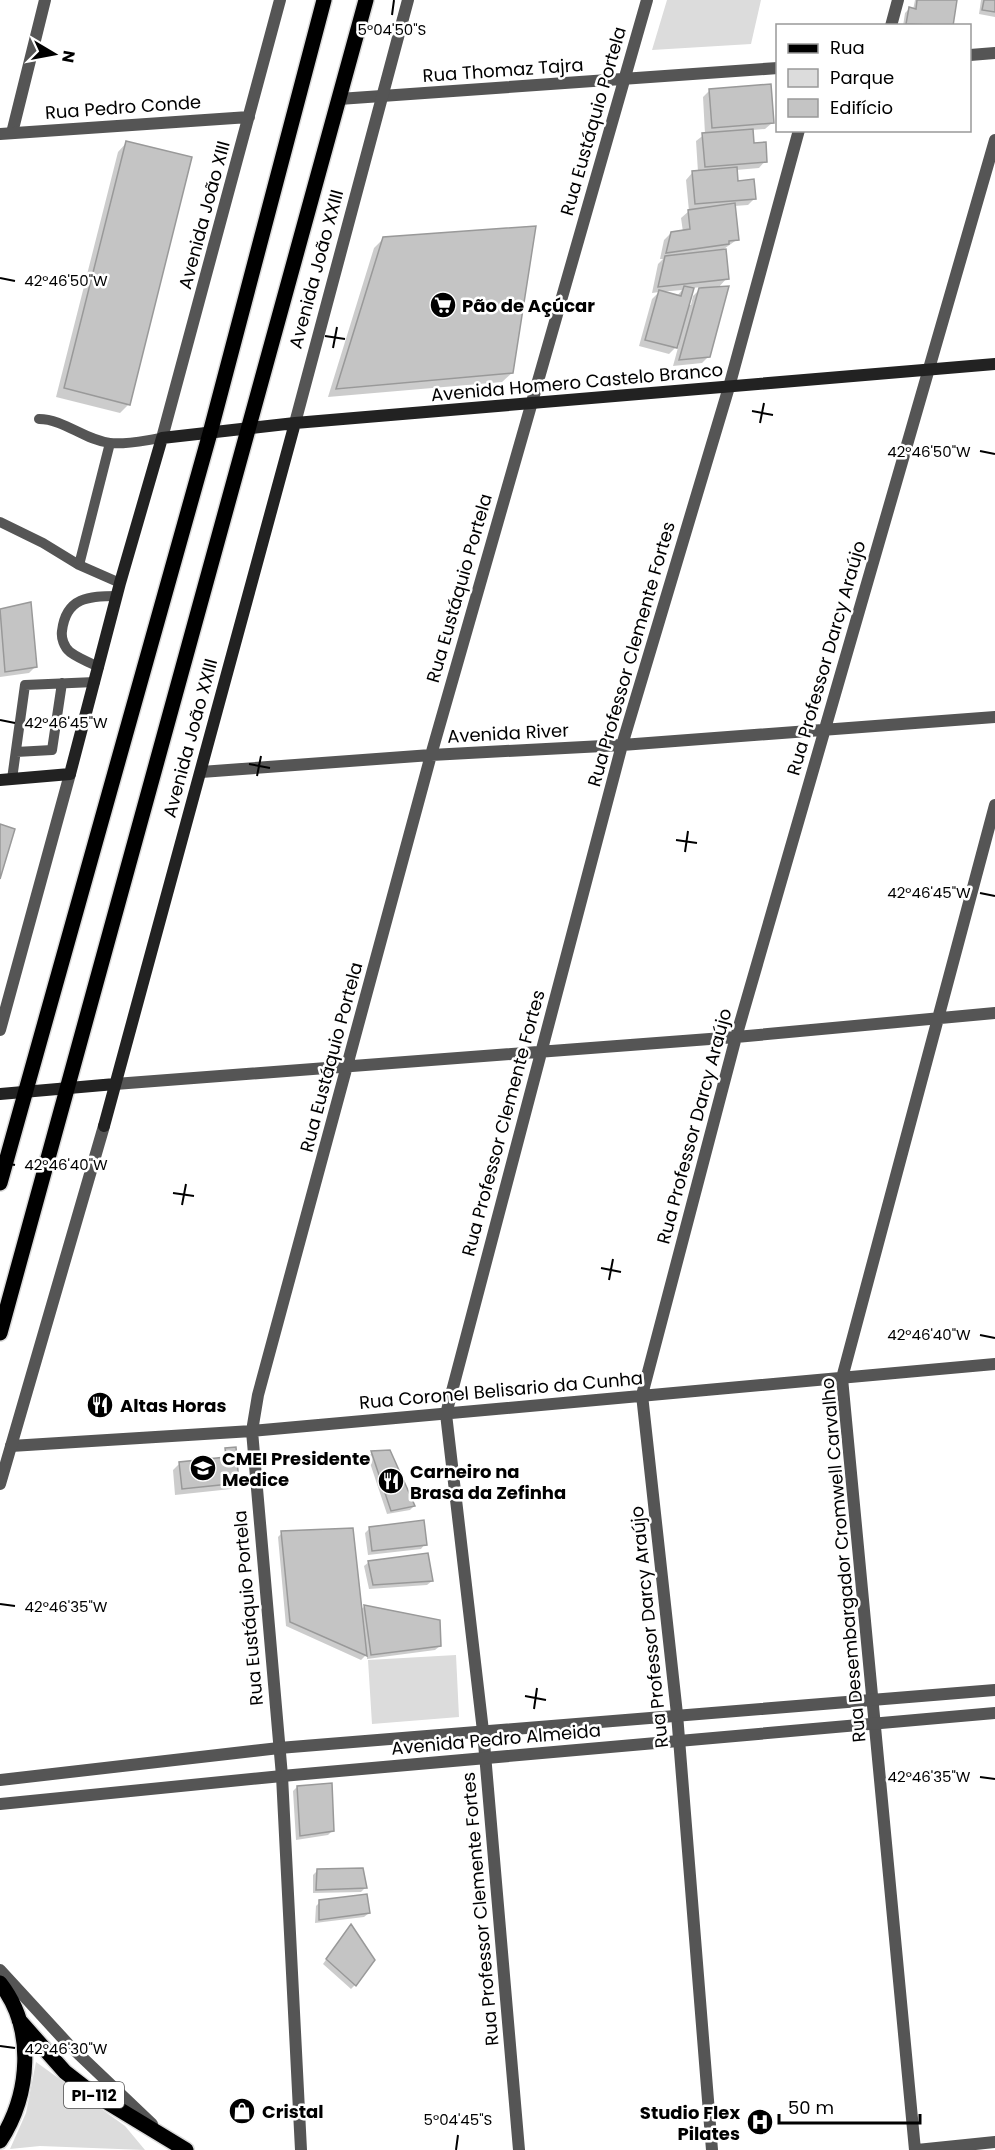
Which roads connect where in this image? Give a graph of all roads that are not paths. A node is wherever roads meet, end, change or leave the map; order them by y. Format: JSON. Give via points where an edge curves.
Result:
{"nodes":[{"id":1,"x":45,"y":0,"type":"edge"},
{"id":2,"x":280,"y":0,"type":"edge"},
{"id":3,"x":324,"y":0,"type":"edge"},
{"id":4,"x":366,"y":0,"type":"edge"},
{"id":5,"x":408,"y":0,"type":"edge"},
{"id":6,"x":647,"y":0,"type":"edge"},
{"id":7,"x":898,"y":0,"type":"edge"},
{"id":8,"x":892,"y":24,"type":"edge"},
{"id":9,"x":995,"y":53,"type":"edge"},
{"id":10,"x":971,"y":55,"type":"edge"},
{"id":11,"x":776,"y":68,"type":"edge"},
{"id":12,"x":624,"y":79,"type":"junction"},
{"id":13,"x":383,"y":96,"type":"junction"},
{"id":14,"x":339,"y":99,"type":"junction"},
{"id":15,"x":249,"y":117,"type":"junction"},
{"id":16,"x":798,"y":132,"type":"edge"},
{"id":17,"x":6,"y":133,"type":"edge"},
{"id":18,"x":995,"y":140,"type":"edge"},
{"id":19,"x":995,"y":364,"type":"edge"},
{"id":20,"x":927,"y":371,"type":"junction"},
{"id":21,"x":729,"y":387,"type":"junction"},
{"id":22,"x":530,"y":404,"type":"junction"},
{"id":23,"x":39,"y":419,"type":"dead end"},
{"id":24,"x":295,"y":423,"type":"junction"},
{"id":25,"x":250,"y":427,"type":"junction"},
{"id":26,"x":210,"y":433,"type":"junction"},
{"id":27,"x":162,"y":438,"type":"junction"},
{"id":28,"x":110,"y":443,"type":"junction"},
{"id":29,"x":0,"y":522,"type":"edge"},
{"id":30,"x":79,"y":566,"type":"junction"},
{"id":31,"x":119,"y":589,"type":"junction"},
{"id":32,"x":99,"y":667,"type":"junction"},
{"id":33,"x":95,"y":682,"type":"junction"},
{"id":34,"x":62,"y":684,"type":"junction"},
{"id":35,"x":995,"y":717,"type":"edge"},
{"id":36,"x":824,"y":730,"type":"junction"},
{"id":37,"x":622,"y":745,"type":"junction"},
{"id":38,"x":16,"y":752,"type":"junction"},
{"id":39,"x":431,"y":755,"type":"junction"},
{"id":40,"x":201,"y":772,"type":"junction"},
{"id":41,"x":70,"y":774,"type":"junction"},
{"id":42,"x":6,"y":780,"type":"edge"},
{"id":43,"x":995,"y":805,"type":"edge"},
{"id":44,"x":995,"y":1012,"type":"edge"},
{"id":45,"x":939,"y":1016,"type":"junction"},
{"id":46,"x":0,"y":1030,"type":"edge"},
{"id":47,"x":736,"y":1037,"type":"junction"},
{"id":48,"x":540,"y":1050,"type":"junction"},
{"id":49,"x":347,"y":1067,"type":"junction"},
{"id":50,"x":116,"y":1084,"type":"junction"},
{"id":51,"x":68,"y":1088,"type":"junction"},
{"id":52,"x":25,"y":1091,"type":"junction"},
{"id":53,"x":0,"y":1094,"type":"edge"},
{"id":54,"x":104,"y":1126,"type":"joint"},
{"id":55,"x":0,"y":1183,"type":"edge"},
{"id":56,"x":0,"y":1333,"type":"edge"},
{"id":57,"x":995,"y":1364,"type":"edge"},
{"id":58,"x":842,"y":1378,"type":"junction"},
{"id":59,"x":642,"y":1395,"type":"junction"},
{"id":60,"x":446,"y":1414,"type":"junction"},
{"id":61,"x":252,"y":1431,"type":"junction"},
{"id":62,"x":10,"y":1446,"type":"junction"},
{"id":63,"x":0,"y":1484,"type":"edge"},
{"id":64,"x":995,"y":1690,"type":"edge"},
{"id":65,"x":873,"y":1699,"type":"junction"},
{"id":66,"x":995,"y":1713,"type":"edge"},
{"id":67,"x":677,"y":1714,"type":"junction"},
{"id":68,"x":875,"y":1724,"type":"junction"},
{"id":69,"x":483,"y":1731,"type":"junction"},
{"id":70,"x":679,"y":1742,"type":"junction"},
{"id":71,"x":279,"y":1748,"type":"junction"},
{"id":72,"x":485,"y":1758,"type":"junction"},
{"id":73,"x":282,"y":1776,"type":"junction"},
{"id":74,"x":0,"y":1779,"type":"edge"},
{"id":75,"x":0,"y":1804,"type":"edge"},
{"id":76,"x":0,"y":1970,"type":"edge"},
{"id":77,"x":0,"y":1983,"type":"edge"},
{"id":78,"x":19,"y":2020,"type":"junction"},
{"id":79,"x":168,"y":2140,"type":"junction"},
{"id":80,"x":0,"y":2141,"type":"edge"},
{"id":81,"x":995,"y":2142,"type":"edge"},
{"id":82,"x":186,"y":2150,"type":"edge"},
{"id":83,"x":301,"y":2150,"type":"edge"},
{"id":84,"x":519,"y":2150,"type":"edge"},
{"id":85,"x":712,"y":2150,"type":"edge"},
{"id":86,"x":916,"y":2150,"type":"edge"}],
"edges":[{"from":1,"to":17,"type":"street"},
{"from":2,"to":15,"type":"street","name":"Avenida João XIII"},
{"from":3,"to":26,"type":"main road"},
{"from":4,"to":14,"type":"main road","name":"Avenida João XXIII"},
{"from":5,"to":13,"type":"street","name":"Avenida João XXIII"},
{"from":6,"to":12,"type":"street","name":"Rua Eustáquio Portela"},
{"from":7,"to":8,"type":"street"},
{"from":9,"to":10,"type":"street"},
{"from":11,"to":12,"type":"street","name":"Rua Thomaz Tajra"},
{"from":12,"to":13,"type":"street","name":"Rua Thomaz Tajra"},
{"from":12,"to":22,"type":"street","name":"Rua Eustáquio Portela"},
{"from":13,"to":14,"type":"street","name":"Rua Thomaz Tajra"},
{"from":13,"to":24,"type":"street","name":"Avenida João XXIII"},
{"from":14,"to":25,"type":"main road","name":"Avenida João XXIII"},
{"from":15,"to":17,"type":"street","name":"Rua Pedro Conde"},
{"from":15,"to":27,"type":"street","name":"Avenida João XIII"},
{"from":16,"to":21,"type":"street","name":"Rua Professor Clemente Fortes"},
{"from":18,"to":20,"type":"street","name":"Rua Professor Darcy Araújo"},
{"from":19,"to":20,"type":"main road","name":"Avenida Homero Castelo Branco"},
{"from":20,"to":21,"type":"main road","name":"Avenida Homero Castelo Branco"},
{"from":20,"to":36,"type":"street","name":"Rua Professor Darcy Araújo"},
{"from":21,"to":22,"type":"main road","name":"Avenida Homero Castelo Branco"},
{"from":21,"to":37,"type":"street","name":"Rua Professor Clemente Fortes"},
{"from":22,"to":24,"type":"main road","name":"Avenida Homero Castelo Branco"},
{"from":22,"to":39,"type":"street","name":"Rua Eustáquio Portela"},
{"from":23,"to":28,"type":"lane","via":[[53,419],[76,432]]},
{"from":24,"to":25,"type":"main road","name":"Avenida Homero Castelo Branco"},
{"from":24,"to":40,"type":"main road","name":"Avenida João XXIII"},
{"from":25,"to":26,"type":"main road","name":"Avenida Homero Castelo Branco"},
{"from":25,"to":51,"type":"main road","name":"Avenida João XXIII"},
{"from":26,"to":27,"type":"main road","name":"Avenida Homero Castelo Branco"},
{"from":26,"to":52,"type":"main road"},
{"from":27,"to":28,"type":"lane"},
{"from":27,"to":31,"type":"main road"},
{"from":28,"to":30,"type":"lane"},
{"from":29,"to":30,"type":"lane","via":[[44,543]]},
{"from":30,"to":31,"type":"lane"},
{"from":31,"to":32,"type":"main road"},
{"from":31,"to":32,"type":"lane","via":[[90,596],[74,605],[64,617],[61,638],[69,651]]},
{"from":32,"to":33,"type":"main road"},
{"from":33,"to":34,"type":"lane"},
{"from":33,"to":41,"type":"main road"},
{"from":34,"to":38,"type":"lane","via":[[52,750]]},
{"from":34,"to":38,"type":"lane","via":[[25,685]]},
{"from":35,"to":36,"type":"street","name":"Avenida River"},
{"from":36,"to":37,"type":"street","name":"Avenida River"},
{"from":36,"to":47,"type":"street","name":"Rua Professor Darcy Araújo"},
{"from":37,"to":39,"type":"street","name":"Avenida River"},
{"from":37,"to":48,"type":"street","name":"Rua Professor Clemente Fortes"},
{"from":38,"to":42,"type":"lane"},
{"from":39,"to":40,"type":"street","name":"Avenida River"},
{"from":39,"to":49,"type":"street","name":"Rua Eustáquio Portela"},
{"from":40,"to":50,"type":"main road","name":"Avenida João XXIII"},
{"from":41,"to":42,"type":"main road"},
{"from":41,"to":46,"type":"street"},
{"from":43,"to":45,"type":"street","name":"Rua Desembargador Cromwell Carvalho"},
{"from":44,"to":45,"type":"street"},
{"from":45,"to":47,"type":"street"},
{"from":45,"to":58,"type":"street","name":"Rua Desembargador Cromwell Carvalho"},
{"from":47,"to":48,"type":"street"},
{"from":47,"to":59,"type":"street","name":"Rua Professor Darcy Araújo"},
{"from":48,"to":49,"type":"street"},
{"from":48,"to":60,"type":"street","name":"Rua Professor Clemente Fortes"},
{"from":49,"to":50,"type":"street"},
{"from":49,"to":61,"type":"street","name":"Rua Eustáquio Portela","via":[[258,1395]]},
{"from":50,"to":51,"type":"main road"},
{"from":50,"to":54,"type":"main road","name":"Avenida João XXIII"},
{"from":51,"to":52,"type":"main road"},
{"from":51,"to":56,"type":"main road","name":"Avenida João XXIII"},
{"from":52,"to":53,"type":"main road"},
{"from":52,"to":55,"type":"main road"},
{"from":54,"to":62,"type":"street","name":"Avenida João XXIII"},
{"from":57,"to":58,"type":"street","name":"Rua Coronel Belisario da Cunha"},
{"from":58,"to":59,"type":"street","name":"Rua Coronel Belisario da Cunha"},
{"from":58,"to":65,"type":"street","name":"Rua Desembargador Cromwell Carvalho"},
{"from":59,"to":60,"type":"street","name":"Rua Coronel Belisario da Cunha"},
{"from":59,"to":67,"type":"street","name":"Rua Professor Darcy Araújo"},
{"from":60,"to":61,"type":"street","name":"Rua Coronel Belisario da Cunha"},
{"from":60,"to":69,"type":"street","name":"Rua Professor Clemente Fortes"},
{"from":61,"to":62,"type":"street","name":"Rua Coronel Belisario da Cunha"},
{"from":61,"to":71,"type":"street","name":"Rua Eustáquio Portela"},
{"from":62,"to":63,"type":"street","name":"Avenida João XXIII"},
{"from":64,"to":65,"type":"street","name":"Avenida Pedro Almeida"},
{"from":65,"to":67,"type":"street","name":"Avenida Pedro Almeida"},
{"from":65,"to":68,"type":"street","name":"Rua Desembargador Cromwell Carvalho"},
{"from":66,"to":68,"type":"street","name":"Avenida Pedro Almeida"},
{"from":67,"to":69,"type":"street","name":"Avenida Pedro Almeida"},
{"from":67,"to":70,"type":"street","name":"Rua Professor Darcy Araújo"},
{"from":68,"to":70,"type":"street","name":"Avenida Pedro Almeida"},
{"from":68,"to":86,"type":"street","name":"Rua Desembargador Cromwell Carvalho"},
{"from":69,"to":71,"type":"street","name":"Avenida Pedro Almeida"},
{"from":69,"to":72,"type":"street","name":"Rua Professor Clemente Fortes"},
{"from":70,"to":72,"type":"street","name":"Avenida Pedro Almeida"},
{"from":70,"to":85,"type":"street","name":"Rua Professor Darcy Araújo"},
{"from":71,"to":73,"type":"street","name":"Rua Eustáquio Portela"},
{"from":71,"to":74,"type":"street","name":"Avenida Pedro Almeida"},
{"from":72,"to":73,"type":"street","name":"Avenida Pedro Almeida"},
{"from":72,"to":84,"type":"street","name":"Rua Professor Clemente Fortes"},
{"from":73,"to":75,"type":"street","name":"Avenida Pedro Almeida"},
{"from":73,"to":83,"type":"street","name":"Rua Eustáquio Portela"},
{"from":76,"to":79,"type":"street","via":[[68,2044]]},
{"from":77,"to":78,"type":"main road"},
{"from":78,"to":79,"type":"main road","number":"PI-112","via":[[65,2072]]},
{"from":78,"to":80,"type":"main road","via":[[24,2076],[15,2113]]},
{"from":79,"to":82,"type":"main road","number":"PI-112"},
{"from":81,"to":86,"type":"street"}]}
